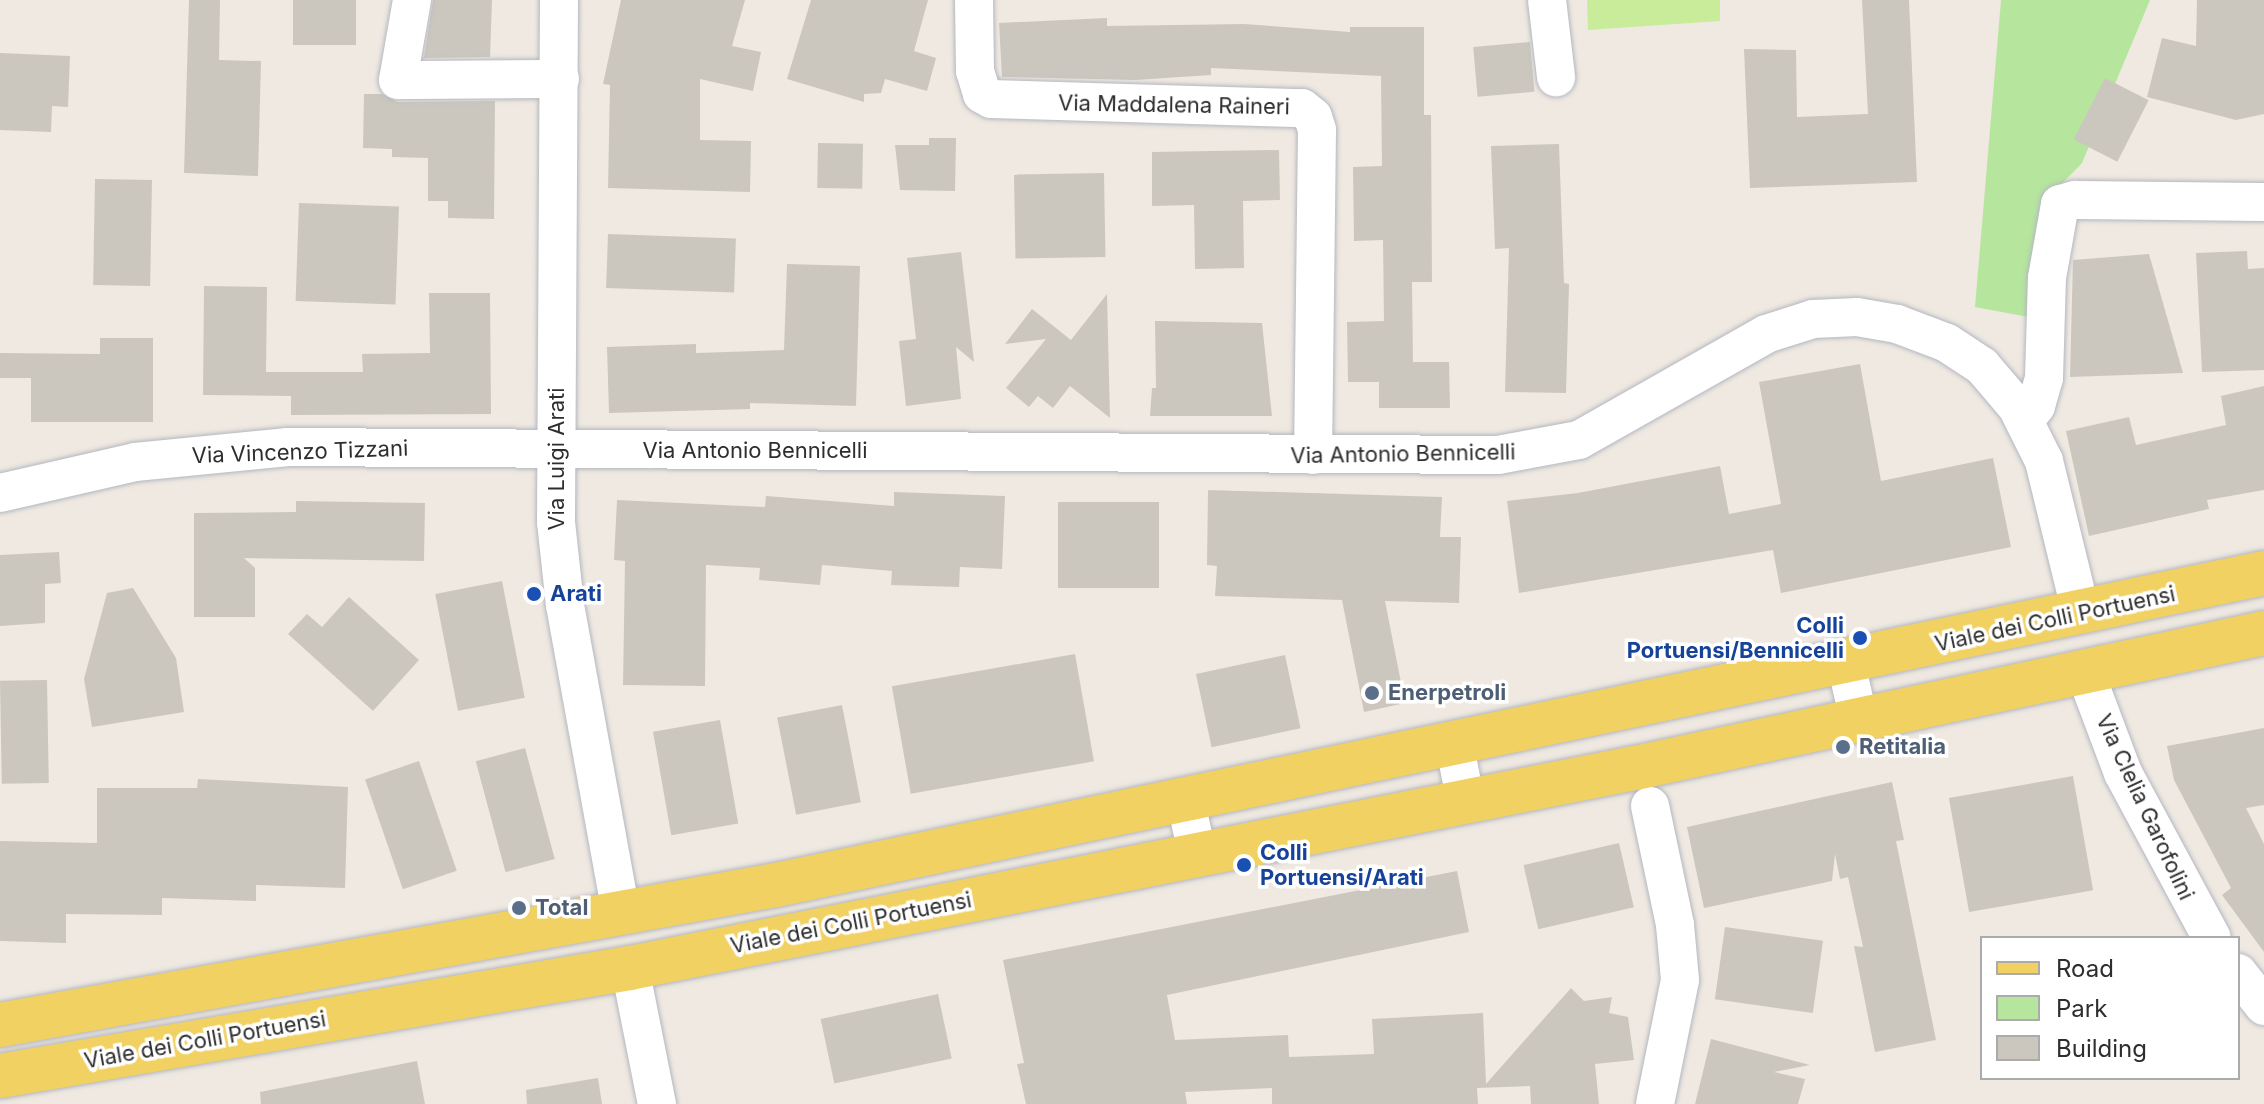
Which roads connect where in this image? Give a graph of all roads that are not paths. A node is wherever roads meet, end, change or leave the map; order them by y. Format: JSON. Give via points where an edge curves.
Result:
{"nodes":[{"id":1,"x":412,"y":0,"type":"edge"},
{"id":2,"x":559,"y":0,"type":"edge"},
{"id":3,"x":974,"y":0,"type":"edge"},
{"id":4,"x":1547,"y":0,"type":"edge"},
{"id":5,"x":1556,"y":77,"type":"dead end"},
{"id":6,"x":560,"y":79,"type":"junction"},
{"id":7,"x":2264,"y":202,"type":"edge"},
{"id":8,"x":2025,"y":420,"type":"junction"},
{"id":9,"x":557,"y":450,"type":"junction"},
{"id":10,"x":1313,"y":455,"type":"junction"},
{"id":11,"x":0,"y":493,"type":"edge"},
{"id":12,"x":2264,"y":573,"type":"edge"},
{"id":13,"x":2081,"y":613,"type":"junction"},
{"id":14,"x":2264,"y":633,"type":"edge"},
{"id":15,"x":1846,"y":664,"type":"junction"},
{"id":16,"x":2085,"y":672,"type":"junction"},
{"id":17,"x":1859,"y":720,"type":"junction"},
{"id":18,"x":1454,"y":742,"type":"junction"},
{"id":19,"x":1185,"y":798,"type":"junction"},
{"id":20,"x":1466,"y":803,"type":"junction"},
{"id":21,"x":1650,"y":806,"type":"dead end"},
{"id":22,"x":1197,"y":853,"type":"junction"},
{"id":23,"x":621,"y":913,"type":"junction"},
{"id":24,"x":495,"y":936,"type":"junction"},
{"id":25,"x":2211,"y":936,"type":"edge"},
{"id":26,"x":630,"y":968,"type":"junction"},
{"id":27,"x":2240,"y":976,"type":"edge"},
{"id":28,"x":505,"y":989,"type":"junction"},
{"id":29,"x":2264,"y":1006,"type":"edge"},
{"id":30,"x":0,"y":1025,"type":"edge"},
{"id":31,"x":0,"y":1076,"type":"edge"},
{"id":32,"x":657,"y":1104,"type":"edge"},
{"id":33,"x":1655,"y":1104,"type":"edge"}],
"edges":[{"from":1,"to":6,"type":"street","via":[[398,80]]},
{"from":2,"to":6,"type":"street","name":"Via Luigi Arati"},
{"from":3,"to":10,"type":"street","name":"Via Maddalena Raineri","via":[[975,71],[982,94],[991,99],[1302,108],[1313,117]]},
{"from":4,"to":5,"type":"street"},
{"from":6,"to":9,"type":"street","name":"Via Luigi Arati"},
{"from":7,"to":8,"type":"street","via":[[2060,204],[2047,278],[2044,378],[2036,406]]},
{"from":8,"to":10,"type":"street","name":"Via Antonio Bennicelli","via":[[1982,366],[1947,343],[1879,319],[1837,317],[1766,334],[1600,430],[1553,448],[1498,455]]},
{"from":8,"to":13,"type":"street","name":"Via Antonio Bennicelli","via":[[2044,461]]},
{"from":9,"to":10,"type":"street","name":"Via Antonio Bennicelli"},
{"from":9,"to":11,"type":"street","name":"Via Vincenzo Tizzani","via":[[225,451],[93,469]]},
{"from":9,"to":23,"type":"street","name":"Via Luigi Arati","via":[[560,566]]},
{"from":12,"to":13,"type":"main road","name":"Viale dei Colli Portuensi"},
{"from":13,"to":15,"type":"main road","name":"Viale dei Colli Portuensi"},
{"from":14,"to":16,"type":"main road","name":"Viale dei Colli Portuensi"},
{"from":15,"to":17,"type":"street"},
{"from":15,"to":18,"type":"main road","name":"Viale dei Colli Portuensi"},
{"from":16,"to":17,"type":"main road","name":"Viale dei Colli Portuensi"},
{"from":16,"to":25,"type":"street","name":"Via Clelia Garofolini","via":[[2123,773]]},
{"from":17,"to":20,"type":"main road","name":"Viale dei Colli Portuensi"},
{"from":18,"to":19,"type":"main road","name":"Viale dei Colli Portuensi"},
{"from":18,"to":20,"type":"street"},
{"from":19,"to":22,"type":"street"},
{"from":19,"to":23,"type":"main road","name":"Viale dei Colli Portuensi"},
{"from":20,"to":22,"type":"main road","name":"Viale dei Colli Portuensi"},
{"from":21,"to":33,"type":"street","via":[[1675,925],[1680,980]]},
{"from":22,"to":26,"type":"main road","name":"Viale dei Colli Portuensi"},
{"from":23,"to":24,"type":"main road","name":"Viale dei Colli Portuensi"},
{"from":24,"to":28,"type":"street"},
{"from":24,"to":30,"type":"main road","name":"Viale dei Colli Portuensi"},
{"from":26,"to":28,"type":"main road","name":"Viale dei Colli Portuensi"},
{"from":26,"to":32,"type":"street"},
{"from":27,"to":29,"type":"street"},
{"from":28,"to":31,"type":"main road","name":"Viale dei Colli Portuensi"}]}
